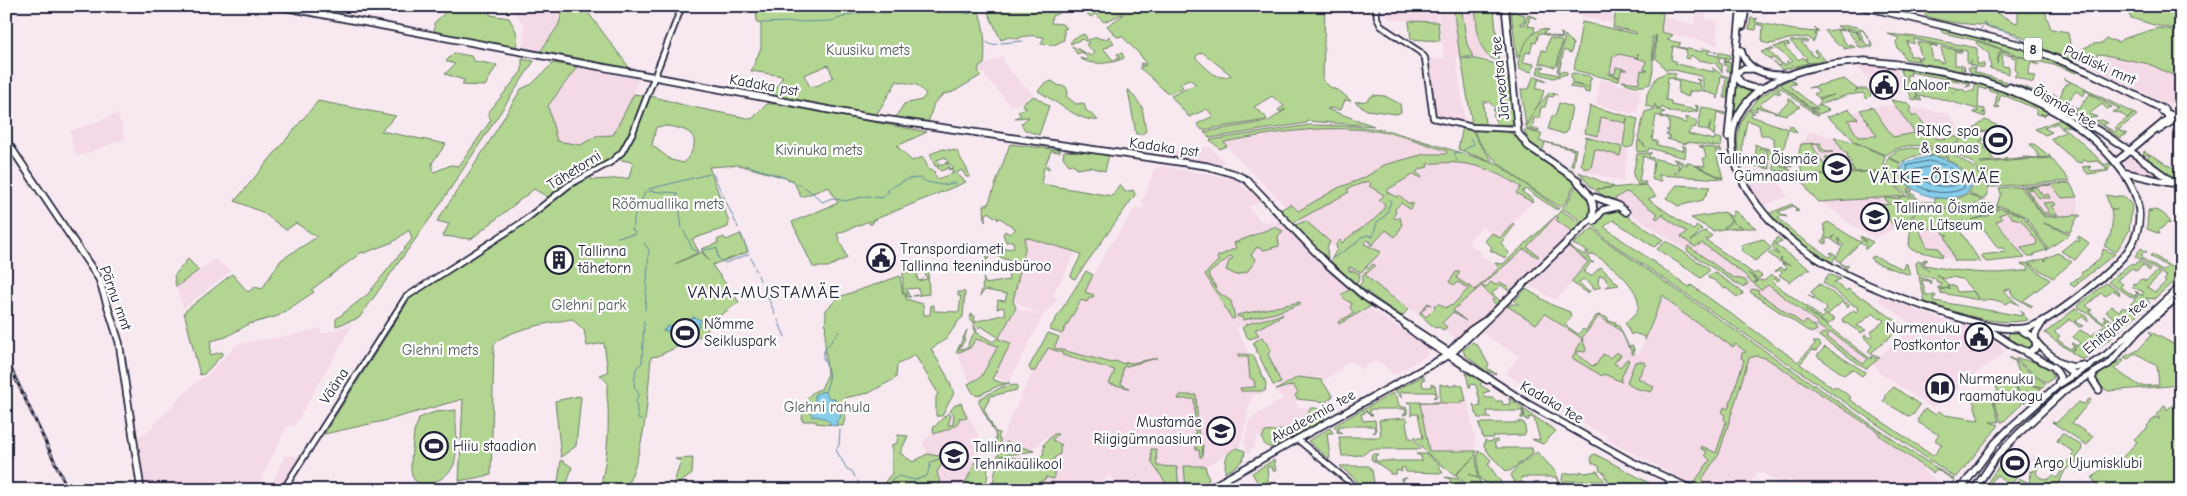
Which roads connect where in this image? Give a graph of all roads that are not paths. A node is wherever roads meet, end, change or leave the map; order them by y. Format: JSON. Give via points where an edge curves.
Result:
{"nodes":[{"id":1,"x":278,"y":6,"type":"edge"},
{"id":2,"x":682,"y":6,"type":"edge"},
{"id":3,"x":1376,"y":6,"type":"edge"},
{"id":4,"x":1505,"y":6,"type":"edge"},
{"id":5,"x":1741,"y":6,"type":"edge"},
{"id":6,"x":1746,"y":6,"type":"edge"},
{"id":7,"x":1862,"y":6,"type":"edge"},
{"id":8,"x":1757,"y":71,"type":"junction"},
{"id":9,"x":1735,"y":74,"type":"junction"},
{"id":10,"x":1787,"y":75,"type":"junction"},
{"id":11,"x":653,"y":78,"type":"junction"},
{"id":12,"x":1990,"y":82,"type":"junction"},
{"id":13,"x":1763,"y":88,"type":"junction"},
{"id":14,"x":2143,"y":100,"type":"junction"},
{"id":15,"x":2164,"y":110,"type":"junction"},
{"id":16,"x":1733,"y":113,"type":"junction"},
{"id":17,"x":2181,"y":118,"type":"edge"},
{"id":18,"x":2168,"y":121,"type":"junction"},
{"id":19,"x":1504,"y":129,"type":"junction"},
{"id":20,"x":1517,"y":130,"type":"junction"},
{"id":21,"x":2105,"y":132,"type":"junction"},
{"id":22,"x":1520,"y":137,"type":"junction"},
{"id":23,"x":2093,"y":137,"type":"junction"},
{"id":24,"x":6,"y":140,"type":"edge"},
{"id":25,"x":2131,"y":149,"type":"junction"},
{"id":26,"x":2138,"y":154,"type":"junction"},
{"id":27,"x":2118,"y":161,"type":"junction"},
{"id":28,"x":2158,"y":170,"type":"junction"},
{"id":29,"x":2126,"y":173,"type":"junction"},
{"id":30,"x":2142,"y":178,"type":"junction"},
{"id":31,"x":2154,"y":178,"type":"junction"},
{"id":32,"x":1247,"y":180,"type":"joint"},
{"id":33,"x":2181,"y":189,"type":"edge"},
{"id":34,"x":2136,"y":192,"type":"junction"},
{"id":35,"x":1595,"y":200,"type":"junction"},
{"id":36,"x":1616,"y":207,"type":"dead end"},
{"id":37,"x":1626,"y":212,"type":"dead end"},
{"id":38,"x":1597,"y":216,"type":"junction"},
{"id":39,"x":1581,"y":231,"type":"junction"},
{"id":40,"x":2181,"y":286,"type":"edge"},
{"id":41,"x":2181,"y":294,"type":"edge"},
{"id":42,"x":406,"y":297,"type":"joint"},
{"id":43,"x":2042,"y":323,"type":"junction"},
{"id":44,"x":2015,"y":328,"type":"junction"},
{"id":45,"x":1415,"y":332,"type":"junction"},
{"id":46,"x":1424,"y":340,"type":"junction"},
{"id":47,"x":2036,"y":341,"type":"junction"},
{"id":48,"x":2007,"y":342,"type":"junction"},
{"id":49,"x":1462,"y":343,"type":"junction"},
{"id":50,"x":1438,"y":344,"type":"junction"},
{"id":51,"x":2024,"y":352,"type":"junction"},
{"id":52,"x":1449,"y":353,"type":"junction"},
{"id":53,"x":2057,"y":362,"type":"junction"},
{"id":54,"x":1433,"y":364,"type":"junction"},
{"id":55,"x":1465,"y":364,"type":"junction"},
{"id":56,"x":2092,"y":364,"type":"junction"},
{"id":57,"x":2096,"y":372,"type":"junction"},
{"id":58,"x":2073,"y":374,"type":"junction"},
{"id":59,"x":2082,"y":378,"type":"junction"},
{"id":60,"x":2058,"y":385,"type":"junction"},
{"id":61,"x":2065,"y":390,"type":"junction"},
{"id":62,"x":2100,"y":390,"type":"dead end"},
{"id":63,"x":1307,"y":433,"type":"junction"},
{"id":64,"x":1297,"y":439,"type":"junction"},
{"id":65,"x":1311,"y":449,"type":"junction"},
{"id":66,"x":1658,"y":477,"type":"junction"},
{"id":67,"x":141,"y":490,"type":"edge"},
{"id":68,"x":283,"y":490,"type":"edge"},
{"id":69,"x":1206,"y":490,"type":"edge"},
{"id":70,"x":1359,"y":490,"type":"edge"},
{"id":71,"x":1681,"y":490,"type":"edge"},
{"id":72,"x":1694,"y":490,"type":"edge"},
{"id":73,"x":1960,"y":490,"type":"edge"},
{"id":74,"x":1974,"y":490,"type":"edge"}],
"edges":[{"from":1,"to":11,"type":"main road","name":"Kadaka pst"},
{"from":2,"to":11,"type":"street","name":"Tähetorni"},
{"from":3,"to":19,"type":"street","via":[[1381,26],[1425,58],[1433,118],[1472,127]]},
{"from":4,"to":20,"type":"main road","name":"Järveotsa tee"},
{"from":5,"to":9,"type":"main road","name":"Õismäe tee"},
{"from":6,"to":8,"type":"main road","via":[[1741,56]]},
{"from":7,"to":14,"type":"main road","name":"Paldiski mnt","number":"8","via":[[2022,45],[2076,66]]},
{"from":8,"to":9,"type":"main road","name":"Õismäe tee","via":[[1743,69]]},
{"from":8,"to":10,"type":"main road","name":"Õismäe tee"},
{"from":8,"to":13,"type":"main road","via":[[1767,80]]},
{"from":9,"to":13,"type":"main road","via":[[1746,87]]},
{"from":9,"to":16,"type":"main road","name":"Õismäe tee"},
{"from":10,"to":12,"type":"main road","name":"Õismäe tee","via":[[1836,62],[1878,61],[1921,66]]},
{"from":10,"to":13,"type":"main road","name":"Õismäe tee"},
{"from":11,"to":32,"type":"main road","name":"Kadaka pst","via":[[891,120],[1207,166]]},
{"from":11,"to":42,"type":"street","name":"Tähetorni","via":[[629,141],[620,155]]},
{"from":12,"to":21,"type":"main road","via":[[2055,104]]},
{"from":12,"to":23,"type":"main road","name":"Õismäe tee","via":[[2042,105]]},
{"from":13,"to":16,"type":"main road","name":"Õismäe tee"},
{"from":14,"to":15,"type":"main road","name":"Paldiski mnt","number":"8"},
{"from":14,"to":17,"type":"main road","name":"Paldiski mnt","number":"8"},
{"from":15,"to":17,"type":"main road","name":"Paldiski mnt","number":"8"},
{"from":15,"to":18,"type":"main road"},
{"from":16,"to":44,"type":"main road","name":"Õismäe tee","via":[[1732,149],[1749,196],[1766,217],[1800,247],[1851,277],[1908,300],[1963,318]]},
{"from":16,"to":48,"type":"main road","name":"Õismäe tee","via":[[1728,149],[1735,176],[1755,209],[1788,241],[1850,279],[1935,314],[1985,327]]},
{"from":17,"to":18,"type":"main road"},
{"from":18,"to":25,"type":"main road"},
{"from":18,"to":26,"type":"main road","via":[[2137,149]]},
{"from":19,"to":20,"type":"street"},
{"from":19,"to":22,"type":"street"},
{"from":20,"to":22,"type":"main road","name":"Järveotsa tee"},
{"from":21,"to":23,"type":"main road","via":[[2093,131]]},
{"from":21,"to":25,"type":"main road"},
{"from":22,"to":35,"type":"main road","name":"Järveotsa tee","via":[[1575,179]]},
{"from":23,"to":27,"type":"main road","name":"Õismäe tee"},
{"from":24,"to":67,"type":"main road","name":"Pärnu mnt","via":[[99,278],[118,342]]},
{"from":25,"to":26,"type":"main road"},
{"from":25,"to":27,"type":"main road"},
{"from":26,"to":28,"type":"main road"},
{"from":27,"to":29,"type":"main road","name":"Õismäe tee"},
{"from":28,"to":31,"type":"main road","via":[[2158,176]]},
{"from":28,"to":33,"type":"main road"},
{"from":29,"to":30,"type":"main road"},
{"from":29,"to":34,"type":"main road","name":"Õismäe tee"},
{"from":30,"to":31,"type":"main road"},
{"from":30,"to":34,"type":"main road","via":[[2136,182]]},
{"from":31,"to":33,"type":"main road"},
{"from":32,"to":45,"type":"main road","name":"Kadaka tee","via":[[1326,263],[1365,297]]},
{"from":34,"to":43,"type":"main road","name":"Õismäe tee","via":[[2141,208],[2140,218],[2135,241],[2128,253]]},
{"from":35,"to":37,"type":"main road","via":[[1616,205]]},
{"from":35,"to":38,"type":"main road"},
{"from":35,"to":39,"type":"main road","name":"Akadeemia tee","via":[[1592,218]]},
{"from":36,"to":38,"type":"main road","name":"Akadeemia tee","via":[[1604,208]]},
{"from":38,"to":39,"type":"main road","name":"Akadeemia tee"},
{"from":39,"to":49,"type":"main road","name":"Akadeemia tee"},
{"from":40,"to":56,"type":"main road","name":"Ehitajate tee"},
{"from":41,"to":57,"type":"main road","name":"Ehitajate tee","via":[[2124,345],[2109,364]]},
{"from":42,"to":68,"type":"street","name":"Vääna"},
{"from":43,"to":44,"type":"main road","name":"Õismäe tee"},
{"from":43,"to":47,"type":"main road","via":[[2035,334]]},
{"from":44,"to":47,"type":"main road"},
{"from":44,"to":48,"type":"main road","via":[[2005,333]]},
{"from":45,"to":46,"type":"main road","name":"Kadaka tee"},
{"from":45,"to":50,"type":"main road","name":"Kadaka tee"},
{"from":46,"to":52,"type":"main road","name":"Kadaka tee"},
{"from":46,"to":54,"type":"main road","via":[[1437,354]]},
{"from":47,"to":51,"type":"main road","via":[[2034,350]]},
{"from":47,"to":53,"type":"main road"},
{"from":48,"to":51,"type":"main road","name":"Õismäe tee"},
{"from":49,"to":50,"type":"main road"},
{"from":49,"to":52,"type":"main road","name":"Akadeemia tee"},
{"from":49,"to":55,"type":"main road","via":[[1460,352]]},
{"from":50,"to":52,"type":"main road","name":"Kadaka tee"},
{"from":51,"to":60,"type":"main road","via":[[2056,369],[2060,377]]},
{"from":52,"to":54,"type":"main road","name":"Akadeemia tee"},
{"from":52,"to":55,"type":"main road","name":"Kadaka tee"},
{"from":53,"to":56,"type":"main road","via":[[2076,367]]},
{"from":53,"to":58,"type":"main road"},
{"from":54,"to":55,"type":"main road"},
{"from":54,"to":63,"type":"main road","name":"Akadeemia tee"},
{"from":55,"to":66,"type":"main road","name":"Kadaka tee","via":[[1563,425]]},
{"from":56,"to":58,"type":"main road","name":"Ehitajate tee"},
{"from":56,"to":59,"type":"main road","via":[[2082,372]]},
{"from":57,"to":59,"type":"main road","name":"Ehitajate tee"},
{"from":57,"to":62,"type":"main road","via":[[2092,379]]},
{"from":58,"to":59,"type":"main road"},
{"from":58,"to":60,"type":"main road","name":"Ehitajate tee"},
{"from":58,"to":61,"type":"main road"},
{"from":59,"to":61,"type":"main road","name":"Ehitajate tee"},
{"from":60,"to":73,"type":"main road","name":"Ehitajate tee","via":[[1995,443]]},
{"from":61,"to":74,"type":"main road","name":"Ehitajate tee","via":[[2004,447]]},
{"from":63,"to":64,"type":"main road","name":"Akadeemia tee"},
{"from":63,"to":65,"type":"street","via":[[1306,440]]},
{"from":64,"to":65,"type":"street"},
{"from":64,"to":69,"type":"main road","name":"Akadeemia tee"},
{"from":65,"to":70,"type":"street"},
{"from":66,"to":71,"type":"main road","name":"Kadaka tee"},
{"from":66,"to":72,"type":"main road","name":"Kadaka tee"}]}
